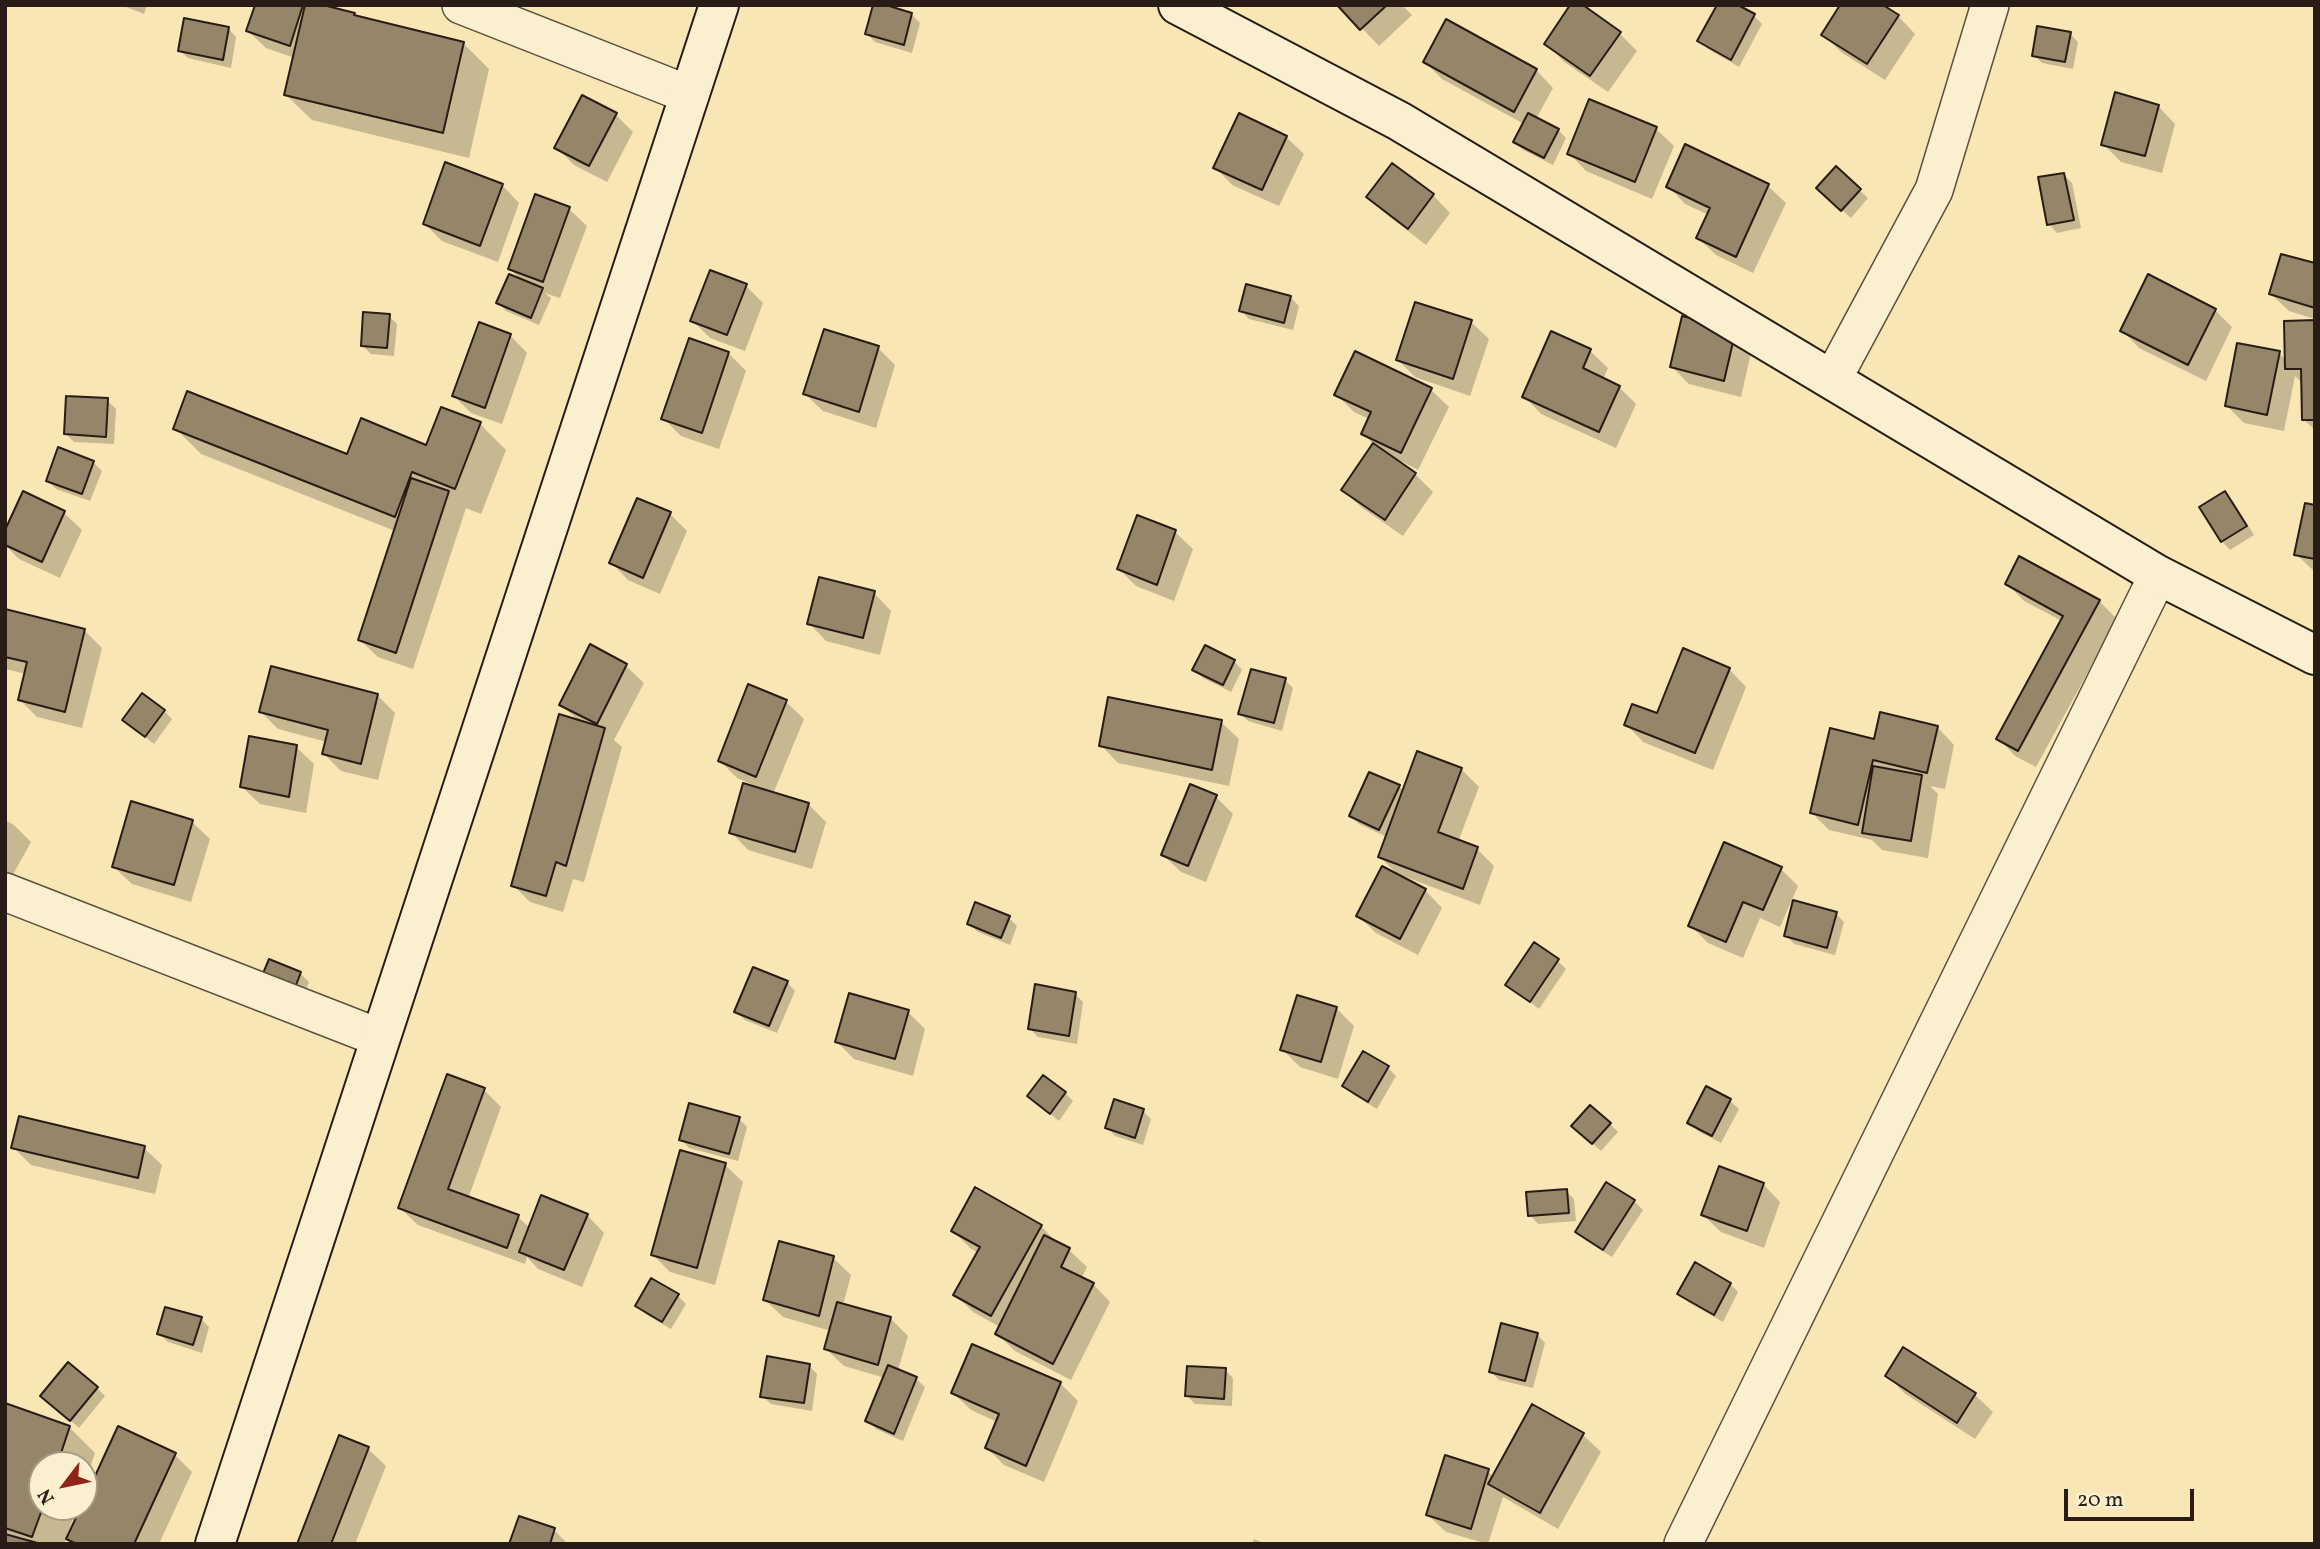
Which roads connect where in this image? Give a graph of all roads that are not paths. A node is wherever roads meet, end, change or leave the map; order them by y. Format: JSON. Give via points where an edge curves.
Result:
{"nodes":[{"id":1,"x":461,"y":5,"type":"edge"},
{"id":2,"x":719,"y":5,"type":"edge"},
{"id":3,"x":1990,"y":5,"type":"edge"},
{"id":4,"x":1196,"y":10,"type":"edge"},
{"id":5,"x":690,"y":95,"type":"junction"},
{"id":6,"x":1832,"y":380,"type":"junction"},
{"id":7,"x":2158,"y":575,"type":"junction"},
{"id":8,"x":2315,"y":655,"type":"edge"},
{"id":9,"x":5,"y":892,"type":"edge"},
{"id":10,"x":380,"y":1038,"type":"junction"},
{"id":11,"x":215,"y":1544,"type":"edge"},
{"id":12,"x":1683,"y":1544,"type":"edge"}],
"edges":[{"from":1,"to":5,"type":"street"},
{"from":2,"to":5,"type":"main road"},
{"from":3,"to":6,"type":"street","via":[[1934,190]]},
{"from":4,"to":6,"type":"main road","via":[[1399,121]]},
{"from":5,"to":10,"type":"main road"},
{"from":6,"to":7,"type":"main road"},
{"from":7,"to":8,"type":"main road"},
{"from":7,"to":12,"type":"street"},
{"from":9,"to":10,"type":"street"},
{"from":10,"to":11,"type":"main road"}]}
